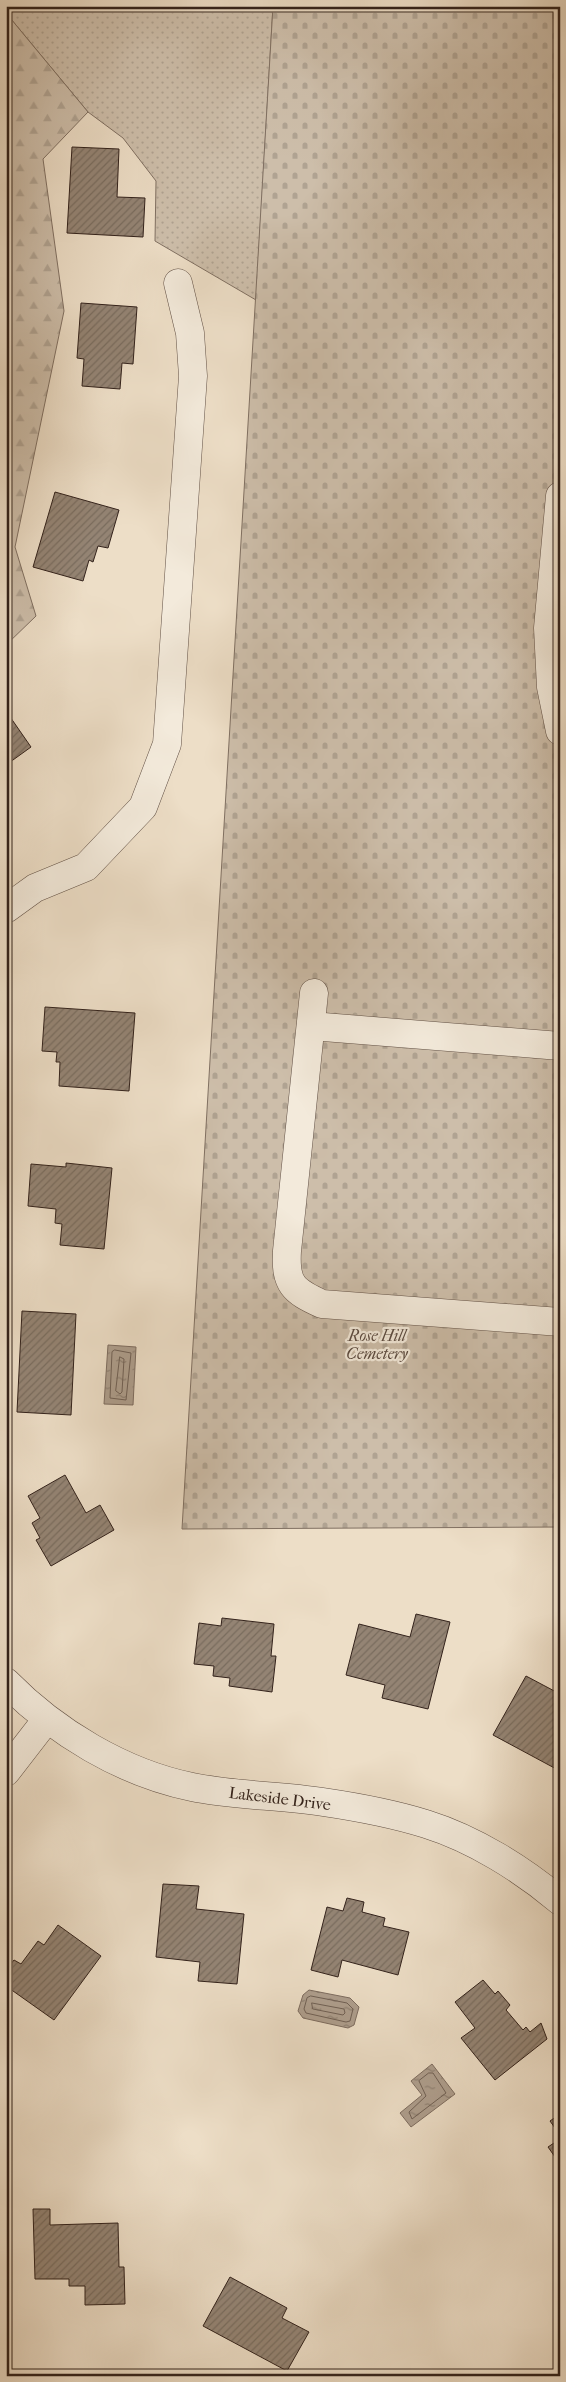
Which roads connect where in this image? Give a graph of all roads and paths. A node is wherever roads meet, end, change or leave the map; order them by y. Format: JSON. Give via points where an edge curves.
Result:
{"nodes":[{"id":1,"x":178,"y":282,"type":"dead end"},
{"id":2,"x":559,"y":507,"type":"edge"},
{"id":3,"x":560,"y":731,"type":"edge"},
{"id":4,"x":6,"y":909,"type":"edge"},
{"id":5,"x":314,"y":993,"type":"dead end"},
{"id":6,"x":310,"y":1026,"type":"junction"},
{"id":7,"x":560,"y":1046,"type":"edge"},
{"id":8,"x":560,"y":1322,"type":"edge"},
{"id":9,"x":6,"y":1682,"type":"edge"},
{"id":10,"x":47,"y":1719,"type":"junction"},
{"id":11,"x":6,"y":1772,"type":"edge"},
{"id":12,"x":560,"y":1901,"type":"edge"}],
"edges":[{"from":1,"to":4,"type":"street","via":[[190,333],[193,376],[166,744],[143,807],[86,867],[35,888]]},
{"from":2,"to":3,"type":"street","via":[[548,655],[550,687]]},
{"from":5,"to":6,"type":"street"},
{"from":6,"to":7,"type":"street"},
{"from":6,"to":8,"type":"street","via":[[287,1251],[286,1269],[291,1286],[322,1304]]},
{"from":9,"to":10,"type":"street","name":"Lakeside Drive"},
{"from":10,"to":11,"type":"street"},
{"from":10,"to":12,"type":"street","name":"Lakeside Drive","via":[[89,1746],[138,1770],[190,1786],[243,1795],[322,1802],[449,1832],[539,1884]]}]}
